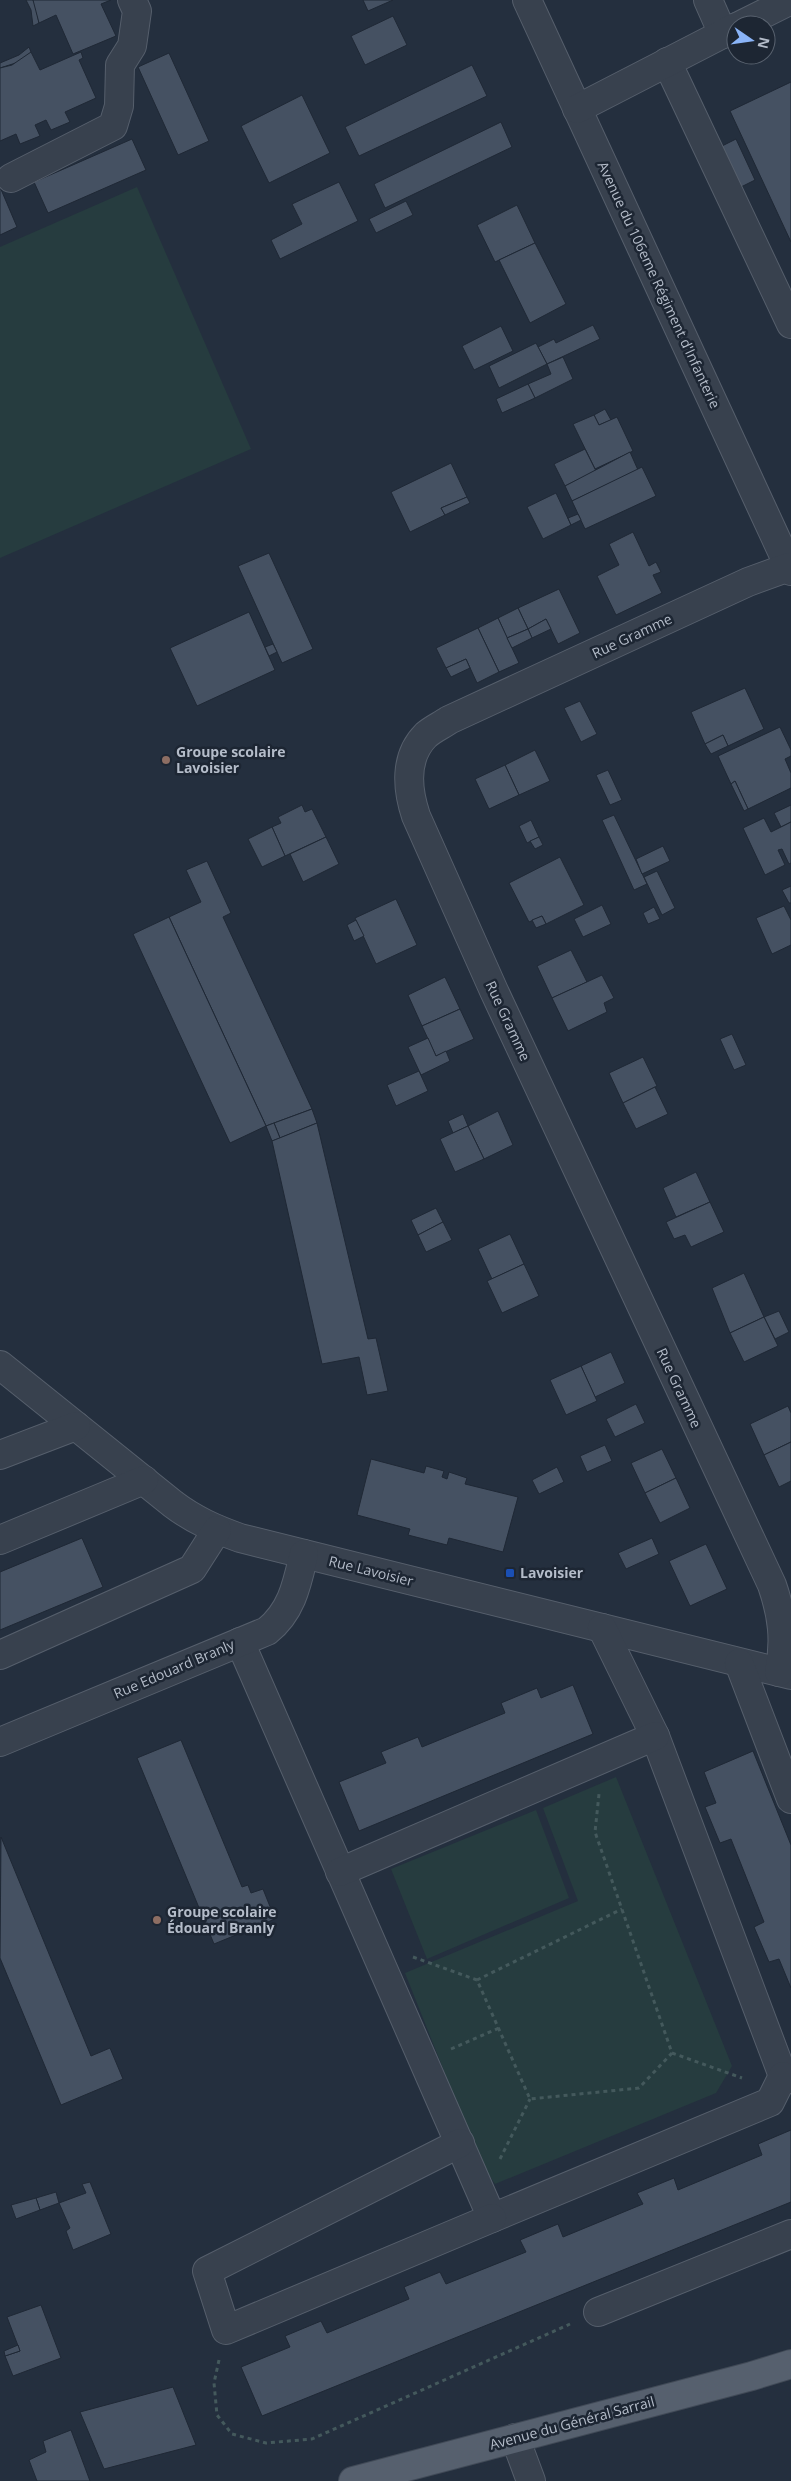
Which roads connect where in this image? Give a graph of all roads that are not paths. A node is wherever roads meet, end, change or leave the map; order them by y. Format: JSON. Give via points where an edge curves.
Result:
{"nodes":[{"id":1,"x":132,"y":0,"type":"edge"},
{"id":2,"x":527,"y":0,"type":"edge"},
{"id":3,"x":708,"y":0,"type":"edge"},
{"id":4,"x":791,"y":0,"type":"edge"},
{"id":5,"x":761,"y":15,"type":"edge"},
{"id":6,"x":726,"y":21,"type":"edge"},
{"id":7,"x":726,"y":32,"type":"edge"},
{"id":8,"x":667,"y":62,"type":"junction"},
{"id":9,"x":577,"y":109,"type":"junction"},
{"id":10,"x":11,"y":178,"type":"dead end"},
{"id":11,"x":791,"y":324,"type":"edge"},
{"id":12,"x":790,"y":569,"type":"edge"},
{"id":13,"x":0,"y":1365,"type":"edge"},
{"id":14,"x":76,"y":1426,"type":"junction"},
{"id":15,"x":0,"y":1455,"type":"edge"},
{"id":16,"x":144,"y":1480,"type":"junction"},
{"id":17,"x":217,"y":1530,"type":"junction"},
{"id":18,"x":0,"y":1540,"type":"edge"},
{"id":19,"x":304,"y":1554,"type":"junction"},
{"id":20,"x":602,"y":1628,"type":"junction"},
{"id":21,"x":240,"y":1642,"type":"junction"},
{"id":22,"x":0,"y":1655,"type":"edge"},
{"id":23,"x":739,"y":1663,"type":"junction"},
{"id":24,"x":785,"y":1673,"type":"edge"},
{"id":25,"x":655,"y":1736,"type":"junction"},
{"id":26,"x":0,"y":1742,"type":"edge"},
{"id":27,"x":791,"y":1799,"type":"edge"},
{"id":28,"x":340,"y":1872,"type":"junction"},
{"id":29,"x":783,"y":2082,"type":"edge"},
{"id":30,"x":460,"y":2144,"type":"junction"},
{"id":31,"x":488,"y":2206,"type":"junction"},
{"id":32,"x":791,"y":2234,"type":"edge"},
{"id":33,"x":598,"y":2312,"type":"road end"},
{"id":34,"x":791,"y":2364,"type":"edge"},
{"id":35,"x":515,"y":2438,"type":"junction"},
{"id":36,"x":353,"y":2481,"type":"edge"},
{"id":37,"x":531,"y":2481,"type":"edge"}],
"edges":[{"from":1,"to":10,"type":"street","via":[[137,10],[132,46],[120,66],[119,106],[113,126]]},
{"from":2,"to":9,"type":"street","name":"Avenue du 106eme Régiment d'Infanterie"},
{"from":3,"to":6,"type":"street"},
{"from":4,"to":5,"type":"street"},
{"from":7,"to":8,"type":"street"},
{"from":8,"to":9,"type":"street"},
{"from":8,"to":11,"type":"street"},
{"from":9,"to":12,"type":"street","name":"Avenue du 106eme Régiment d'Infanterie"},
{"from":12,"to":24,"type":"street","name":"Rue Gramme","via":[[748,582],[449,720],[426,735],[415,752],[409,772],[408,794],[494,991],[772,1585],[782,1621]]},
{"from":13,"to":14,"type":"street","name":"Rue Lavoisier"},
{"from":14,"to":15,"type":"street"},
{"from":14,"to":16,"type":"street","name":"Rue Lavoisier"},
{"from":16,"to":17,"type":"street","name":"Rue Lavoisier","via":[[194,1520]]},
{"from":16,"to":18,"type":"street"},
{"from":17,"to":19,"type":"street","name":"Rue Lavoisier"},
{"from":17,"to":22,"type":"street","via":[[192,1569]]},
{"from":19,"to":20,"type":"street","name":"Rue Lavoisier"},
{"from":19,"to":21,"type":"street","name":"Rue Edouard Branly","via":[[290,1606],[280,1620],[267,1631]]},
{"from":20,"to":23,"type":"street","name":"Rue Lavoisier"},
{"from":20,"to":25,"type":"street"},
{"from":21,"to":26,"type":"street","name":"Rue Edouard Branly"},
{"from":21,"to":28,"type":"street"},
{"from":23,"to":24,"type":"street","name":"Rue Lavoisier"},
{"from":23,"to":27,"type":"street"},
{"from":25,"to":28,"type":"street"},
{"from":25,"to":29,"type":"street"},
{"from":28,"to":30,"type":"street"},
{"from":29,"to":31,"type":"street","via":[[770,2102]]},
{"from":30,"to":31,"type":"street"},
{"from":30,"to":31,"type":"street","via":[[208,2271],[226,2330]]},
{"from":32,"to":33,"type":"street"},
{"from":34,"to":35,"type":"main road","name":"Avenue du Général Sarrail"},
{"from":35,"to":36,"type":"main road","name":"Avenue du Général Sarrail"},
{"from":35,"to":37,"type":"street"}]}
